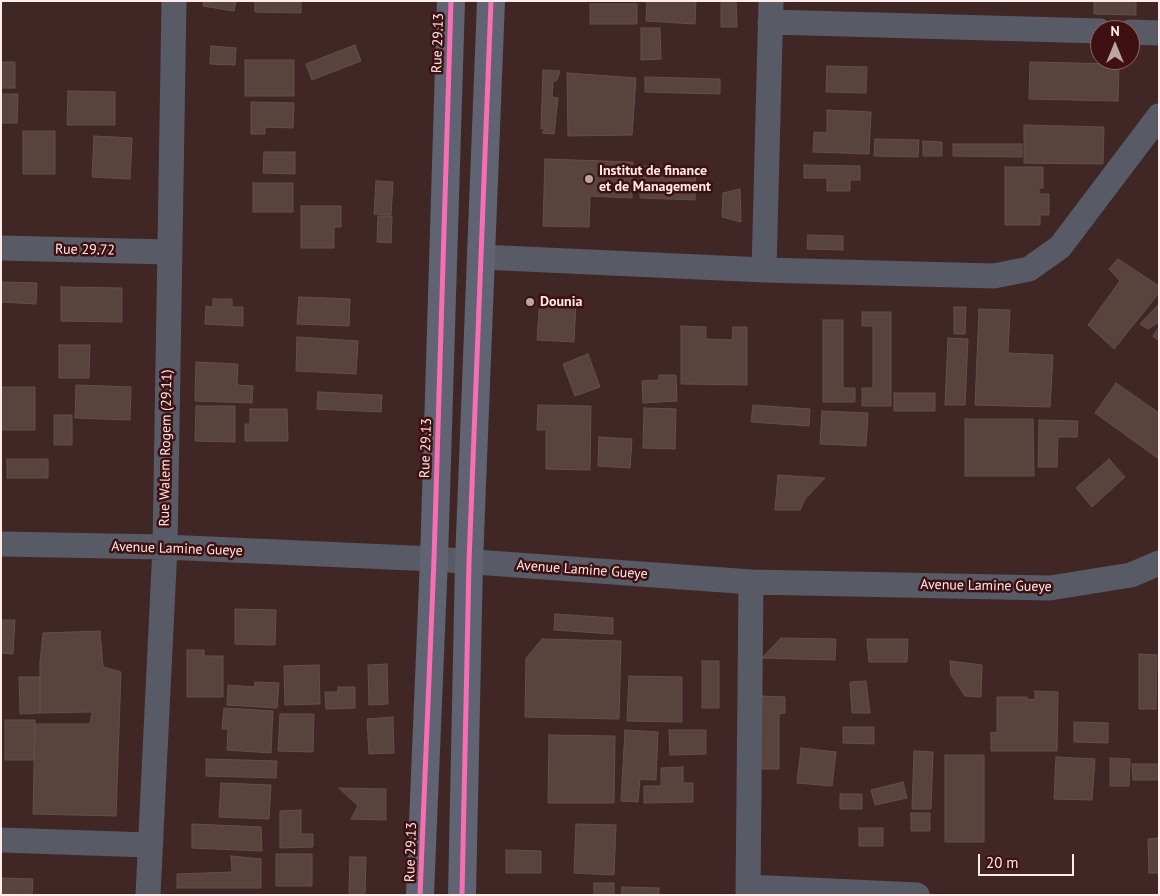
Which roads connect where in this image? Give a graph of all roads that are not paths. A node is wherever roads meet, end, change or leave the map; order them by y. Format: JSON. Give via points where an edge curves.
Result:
{"nodes":[{"id":1,"x":174,"y":1,"type":"edge"},
{"id":2,"x":451,"y":1,"type":"edge"},
{"id":3,"x":491,"y":1,"type":"edge"},
{"id":4,"x":771,"y":12,"type":"edge"},
{"id":5,"x":1090,"y":30,"type":"edge"},
{"id":6,"x":1140,"y":32,"type":"edge"},
{"id":7,"x":1159,"y":33,"type":"edge"},
{"id":8,"x":1159,"y":116,"type":"edge"},
{"id":9,"x":1,"y":248,"type":"edge"},
{"id":10,"x":169,"y":252,"type":"junction"},
{"id":11,"x":481,"y":257,"type":"junction"},
{"id":12,"x":764,"y":270,"type":"junction"},
{"id":13,"x":1,"y":544,"type":"edge"},
{"id":14,"x":165,"y":547,"type":"junction"},
{"id":15,"x":434,"y":560,"type":"junction"},
{"id":16,"x":469,"y":562,"type":"junction"},
{"id":17,"x":1159,"y":563,"type":"edge"},
{"id":18,"x":751,"y":582,"type":"junction"},
{"id":19,"x":1,"y":840,"type":"edge"},
{"id":20,"x":149,"y":845,"type":"junction"},
{"id":21,"x":748,"y":891,"type":"edge"},
{"id":22,"x":148,"y":895,"type":"edge"},
{"id":23,"x":420,"y":895,"type":"edge"},
{"id":24,"x":462,"y":895,"type":"edge"},
{"id":25,"x":917,"y":895,"type":"edge"}],
"edges":[{"from":1,"to":10,"type":"street","name":"Rue Walem Rogem (29.11)"},
{"from":2,"to":15,"type":"main road","name":"Rue 29.13"},
{"from":3,"to":11,"type":"main road"},
{"from":4,"to":5,"type":"street"},
{"from":4,"to":12,"type":"street"},
{"from":6,"to":7,"type":"street"},
{"from":8,"to":12,"type":"street","via":[[1060,247],[1029,269],[994,276]]},
{"from":9,"to":10,"type":"street","name":"Rue 29.72"},
{"from":10,"to":14,"type":"street","name":"Rue Walem Rogem (29.11)"},
{"from":11,"to":12,"type":"street"},
{"from":11,"to":16,"type":"main road"},
{"from":13,"to":14,"type":"street","name":"Avenue Lamine Gueye"},
{"from":14,"to":15,"type":"street","name":"Avenue Lamine Gueye"},
{"from":14,"to":20,"type":"street","name":"Rue Walem Rogem (29.11)"},
{"from":15,"to":16,"type":"street","name":"Avenue Lamine Gueye"},
{"from":15,"to":23,"type":"main road","name":"Rue 29.13"},
{"from":16,"to":18,"type":"street","name":"Avenue Lamine Gueye"},
{"from":16,"to":24,"type":"main road"},
{"from":17,"to":18,"type":"street","name":"Avenue Lamine Gueye","via":[[1131,576],[1050,588]]},
{"from":18,"to":21,"type":"street"},
{"from":19,"to":20,"type":"street"},
{"from":20,"to":22,"type":"street","name":"Rue Walem Rogem (29.11)"},
{"from":21,"to":25,"type":"street"}]}
